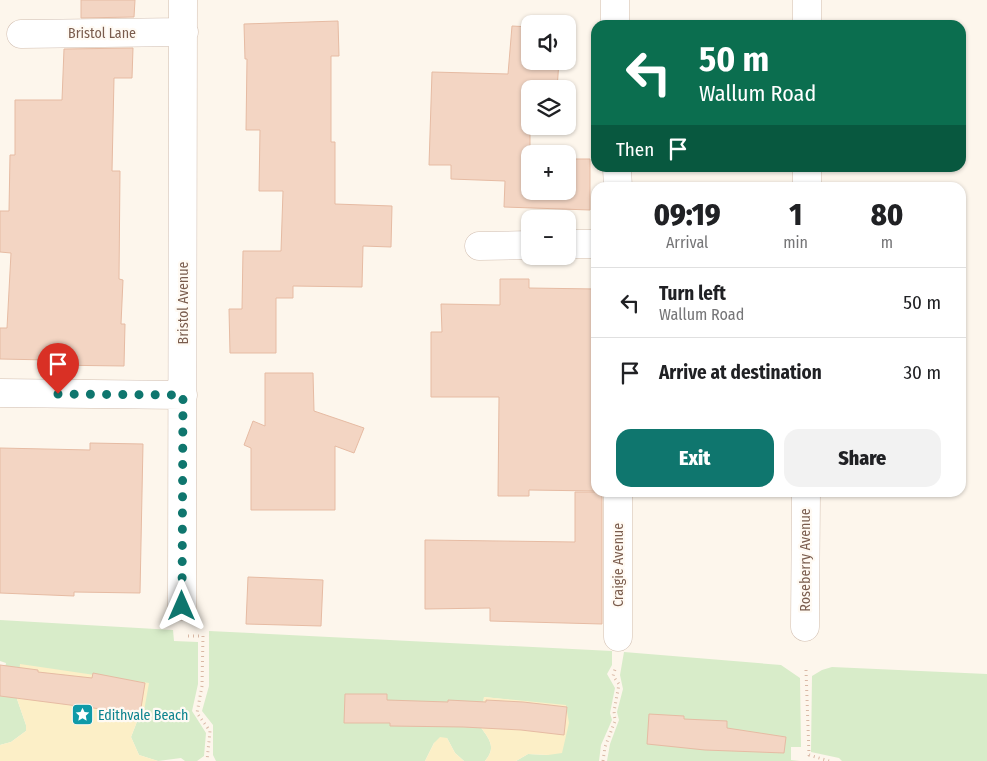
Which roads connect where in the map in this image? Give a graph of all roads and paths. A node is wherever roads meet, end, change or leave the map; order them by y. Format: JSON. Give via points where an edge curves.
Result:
{"nodes":[{"id":1,"x":183,"y":0,"type":"edge"},
{"id":2,"x":615,"y":0,"type":"edge"},
{"id":3,"x":807,"y":0,"type":"edge"},
{"id":4,"x":615,"y":20,"type":"edge"},
{"id":5,"x":807,"y":20,"type":"edge"},
{"id":6,"x":184,"y":32,"type":"junction"},
{"id":7,"x":21,"y":34,"type":"dead end"},
{"id":8,"x":576,"y":244,"type":"edge"},
{"id":9,"x":591,"y":244,"type":"edge"},
{"id":10,"x":521,"y":245,"type":"edge"},
{"id":11,"x":479,"y":246,"type":"dead end"},
{"id":12,"x":0,"y":393,"type":"edge"},
{"id":13,"x":183,"y":395,"type":"junction"},
{"id":14,"x":618,"y":497,"type":"edge"},
{"id":15,"x":806,"y":497,"type":"edge"},
{"id":16,"x":182,"y":606,"type":"joint"},
{"id":17,"x":805,"y":627,"type":"dead end"},
{"id":18,"x":618,"y":637,"type":"joint"},
{"id":19,"x":806,"y":670,"type":"dead end"},
{"id":20,"x":207,"y":761,"type":"edge"},
{"id":21,"x":603,"y":761,"type":"edge"},
{"id":22,"x":829,"y":761,"type":"edge"}],
"edges":[{"from":1,"to":6,"type":"street","name":"Bristol Avenue"},
{"from":2,"to":4,"type":"street"},
{"from":3,"to":5,"type":"street"},
{"from":6,"to":7,"type":"street","name":"Bristol Lane"},
{"from":6,"to":13,"type":"street","name":"Bristol Avenue"},
{"from":8,"to":9,"type":"street"},
{"from":10,"to":11,"type":"street"},
{"from":12,"to":13,"type":"street"},
{"from":13,"to":16,"type":"street","name":"Bristol Avenue"},
{"from":14,"to":18,"type":"street","name":"Craigie Avenue"},
{"from":15,"to":17,"type":"street","name":"Roseberry Avenue"},
{"from":16,"to":20,"type":"path","via":[[182,636],[203,636],[202,686],[197,713],[210,730]]},
{"from":18,"to":21,"type":"path","via":[[613,676],[618,684],[615,721]]},
{"from":19,"to":22,"type":"path","via":[[808,755]]}]}
